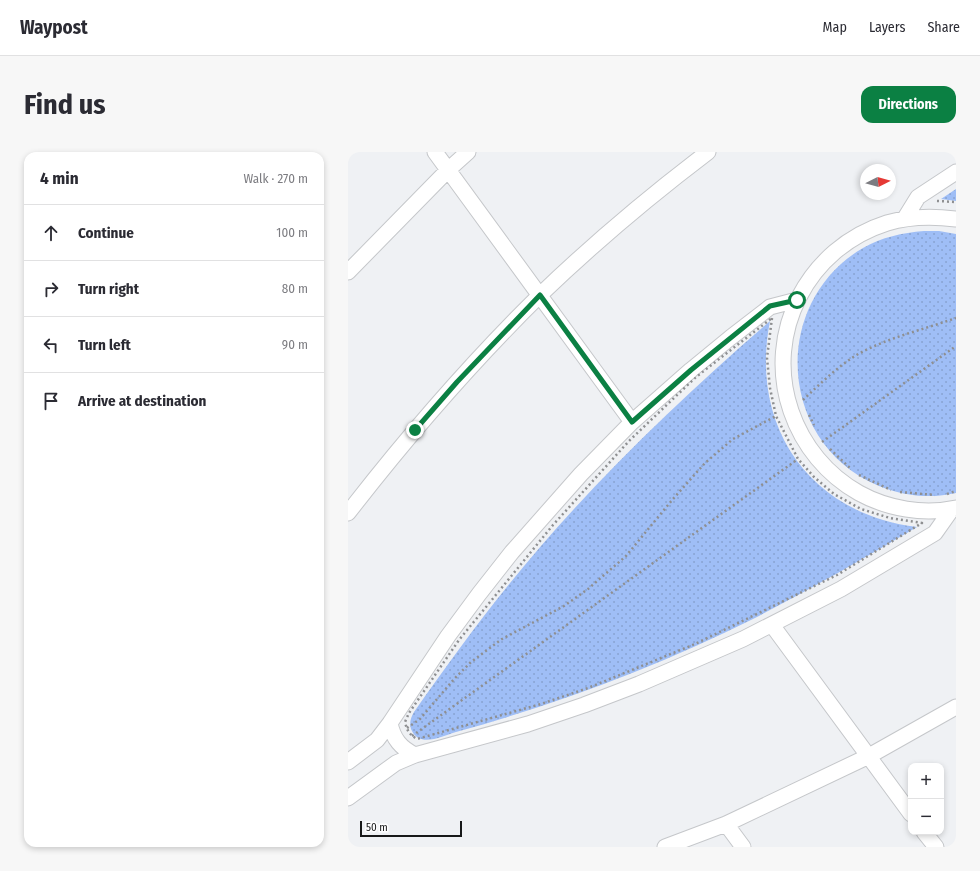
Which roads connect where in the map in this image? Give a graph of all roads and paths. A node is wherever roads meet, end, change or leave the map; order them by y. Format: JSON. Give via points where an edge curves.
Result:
{"nodes":[{"id":1,"x":436,"y":152,"type":"edge"},
{"id":2,"x":468,"y":152,"type":"edge"},
{"id":3,"x":708,"y":152,"type":"edge"},
{"id":4,"x":448,"y":170,"type":"junction"},
{"id":5,"x":956,"y":172,"type":"edge"},
{"id":6,"x":935,"y":201,"type":"dead end"},
{"id":7,"x":956,"y":202,"type":"edge"},
{"id":8,"x":905,"y":218,"type":"junction"},
{"id":9,"x":956,"y":219,"type":"edge"},
{"id":10,"x":348,"y":272,"type":"edge"},
{"id":11,"x":540,"y":295,"type":"junction"},
{"id":12,"x":797,"y":300,"type":"junction"},
{"id":13,"x":956,"y":318,"type":"edge"},
{"id":14,"x":956,"y":346,"type":"edge"},
{"id":15,"x":801,"y":394,"type":"dead end"},
{"id":16,"x":796,"y":404,"type":"junction"},
{"id":17,"x":805,"y":407,"type":"dead end"},
{"id":18,"x":809,"y":414,"type":"dead end"},
{"id":19,"x":776,"y":416,"type":"junction"},
{"id":20,"x":632,"y":422,"type":"junction"},
{"id":21,"x":816,"y":428,"type":"dead end"},
{"id":22,"x":819,"y":435,"type":"dead end"},
{"id":23,"x":816,"y":446,"type":"junction"},
{"id":24,"x":798,"y":459,"type":"junction"},
{"id":25,"x":956,"y":492,"type":"edge"},
{"id":26,"x":945,"y":494,"type":"dead end"},
{"id":27,"x":940,"y":496,"type":"dead end"},
{"id":28,"x":954,"y":508,"type":"edge"},
{"id":29,"x":348,"y":513,"type":"edge"},
{"id":30,"x":772,"y":625,"type":"junction"},
{"id":31,"x":956,"y":707,"type":"edge"},
{"id":32,"x":390,"y":724,"type":"junction"},
{"id":33,"x":407,"y":728,"type":"junction"},
{"id":34,"x":406,"y":741,"type":"junction"},
{"id":35,"x":415,"y":755,"type":"junction"},
{"id":36,"x":869,"y":756,"type":"junction"},
{"id":37,"x":348,"y":762,"type":"edge"},
{"id":38,"x":348,"y":798,"type":"edge"},
{"id":39,"x":908,"y":810,"type":"edge"},
{"id":40,"x":726,"y":824,"type":"junction"},
{"id":41,"x":926,"y":835,"type":"edge"},
{"id":42,"x":665,"y":847,"type":"edge"},
{"id":43,"x":742,"y":847,"type":"edge"},
{"id":44,"x":936,"y":847,"type":"edge"}],
"edges":[{"from":1,"to":4,"type":"street"},
{"from":2,"to":4,"type":"street"},
{"from":3,"to":11,"type":"street","via":[[641,205]]},
{"from":4,"to":10,"type":"street"},
{"from":4,"to":11,"type":"street"},
{"from":5,"to":8,"type":"street","via":[[918,197]]},
{"from":6,"to":7,"type":"path"},
{"from":8,"to":9,"type":"street"},
{"from":8,"to":12,"type":"street","via":[[872,228],[841,246],[816,270]]},
{"from":11,"to":20,"type":"street"},
{"from":11,"to":29,"type":"street","via":[[457,382]]},
{"from":12,"to":16,"type":"street","via":[[790,317],[783,352],[784,387]]},
{"from":12,"to":20,"type":"street","via":[[770,306]]},
{"from":13,"to":16,"type":"path","via":[[860,353]]},
{"from":14,"to":23,"type":"path"},
{"from":15,"to":16,"type":"path"},
{"from":16,"to":17,"type":"path"},
{"from":16,"to":19,"type":"path"},
{"from":16,"to":23,"type":"street","via":[[797,426]]},
{"from":18,"to":21,"type":"path"},
{"from":19,"to":24,"type":"path"},
{"from":19,"to":33,"type":"path","via":[[734,440],[705,463],[626,556],[588,589],[564,606],[502,639],[471,662],[454,678],[420,720]]},
{"from":19,"to":33,"type":"path","via":[[767,358],[772,318],[690,382],[629,441],[553,525],[459,640],[409,713],[405,722]]},
{"from":20,"to":32,"type":"street","via":[[581,474],[512,552],[448,636]]},
{"from":22,"to":23,"type":"path"},
{"from":23,"to":27,"type":"path","via":[[855,473],[895,492]]},
{"from":23,"to":28,"type":"street","via":[[823,465],[836,477],[877,501],[917,510]]},
{"from":24,"to":34,"type":"path"},
{"from":24,"to":34,"type":"path","via":[[834,494],[861,509],[890,518],[922,523],[837,575],[695,644],[588,688],[541,704]]},
{"from":25,"to":26,"type":"path"},
{"from":28,"to":30,"type":"street","via":[[935,533],[840,589]]},
{"from":30,"to":35,"type":"street","via":[[687,664],[584,705],[521,726]]},
{"from":30,"to":36,"type":"street"},
{"from":31,"to":36,"type":"street"},
{"from":32,"to":34,"type":"street","via":[[394,736]]},
{"from":32,"to":37,"type":"street","via":[[377,740]]},
{"from":33,"to":34,"type":"path"},
{"from":34,"to":35,"type":"street"},
{"from":35,"to":38,"type":"street","via":[[396,762]]},
{"from":36,"to":39,"type":"street"},
{"from":36,"to":40,"type":"street"},
{"from":40,"to":42,"type":"street"},
{"from":40,"to":43,"type":"street"},
{"from":41,"to":44,"type":"street"}]}
